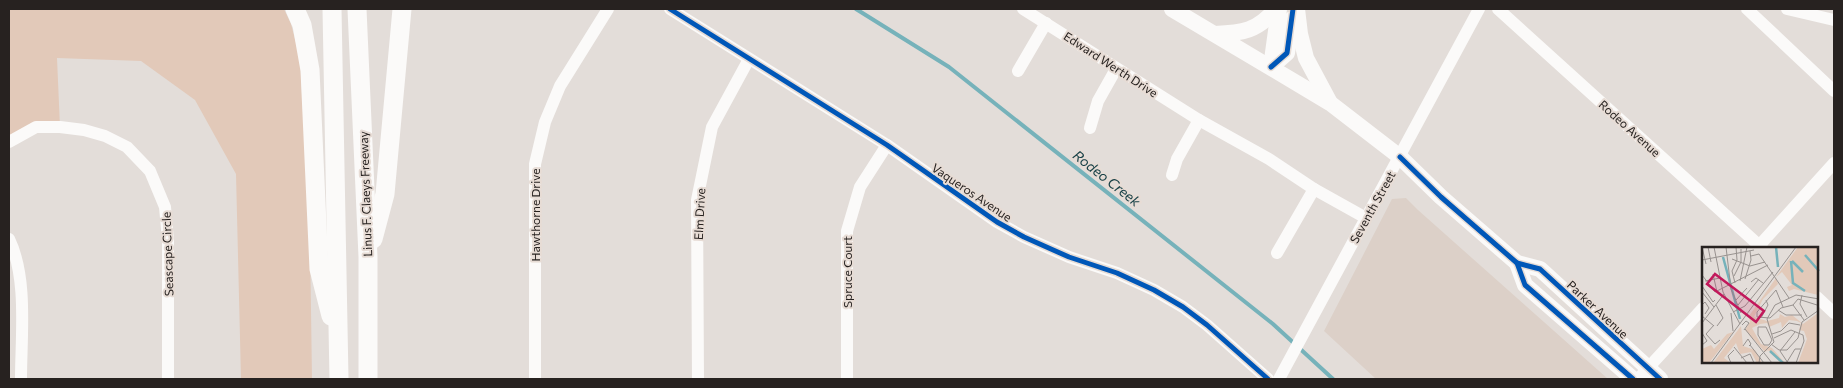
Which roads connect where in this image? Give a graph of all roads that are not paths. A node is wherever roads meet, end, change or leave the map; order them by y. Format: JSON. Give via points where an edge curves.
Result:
{"nodes":[{"id":1,"x":295,"y":9,"type":"edge"},
{"id":2,"x":332,"y":9,"type":"edge"},
{"id":3,"x":357,"y":9,"type":"edge"},
{"id":4,"x":402,"y":9,"type":"edge"},
{"id":5,"x":608,"y":9,"type":"edge"},
{"id":6,"x":670,"y":9,"type":"edge"},
{"id":7,"x":1023,"y":9,"type":"edge"},
{"id":8,"x":1172,"y":9,"type":"edge"},
{"id":9,"x":1278,"y":9,"type":"edge"},
{"id":10,"x":1295,"y":9,"type":"edge"},
{"id":11,"x":1478,"y":9,"type":"edge"},
{"id":12,"x":1498,"y":9,"type":"edge"},
{"id":13,"x":1748,"y":9,"type":"edge"},
{"id":14,"x":1788,"y":9,"type":"edge"},
{"id":15,"x":1834,"y":20,"type":"edge"},
{"id":16,"x":1046,"y":23,"type":"junction"},
{"id":17,"x":1215,"y":34,"type":"junction"},
{"id":18,"x":749,"y":59,"type":"junction"},
{"id":19,"x":1271,"y":66,"type":"junction"},
{"id":20,"x":1116,"y":69,"type":"junction"},
{"id":21,"x":1018,"y":71,"type":"dead end"},
{"id":22,"x":1834,"y":91,"type":"edge"},
{"id":23,"x":1330,"y":103,"type":"junction"},
{"id":24,"x":1199,"y":120,"type":"junction"},
{"id":25,"x":1090,"y":128,"type":"dead end"},
{"id":26,"x":9,"y":142,"type":"edge"},
{"id":27,"x":887,"y":145,"type":"junction"},
{"id":28,"x":1400,"y":157,"type":"junction"},
{"id":29,"x":1834,"y":164,"type":"edge"},
{"id":30,"x":1172,"y":175,"type":"dead end"},
{"id":31,"x":1314,"y":189,"type":"junction"},
{"id":32,"x":1366,"y":218,"type":"junction"},
{"id":33,"x":9,"y":239,"type":"edge"},
{"id":34,"x":1760,"y":247,"type":"edge"},
{"id":35,"x":1277,"y":252,"type":"dead end"},
{"id":36,"x":368,"y":257,"type":"junction"},
{"id":37,"x":1517,"y":264,"type":"junction"},
{"id":38,"x":1818,"y":298,"type":"edge"},
{"id":39,"x":1702,"y":309,"type":"edge"},
{"id":40,"x":1834,"y":313,"type":"edge"},
{"id":41,"x":339,"y":349,"type":"junction"},
{"id":42,"x":1649,"y":376,"type":"edge"},
{"id":43,"x":21,"y":379,"type":"edge"},
{"id":44,"x":168,"y":379,"type":"edge"},
{"id":45,"x":339,"y":379,"type":"edge"},
{"id":46,"x":368,"y":379,"type":"edge"},
{"id":47,"x":535,"y":379,"type":"edge"},
{"id":48,"x":698,"y":379,"type":"edge"},
{"id":49,"x":847,"y":379,"type":"edge"},
{"id":50,"x":1268,"y":379,"type":"edge"},
{"id":51,"x":1279,"y":379,"type":"edge"},
{"id":52,"x":1633,"y":379,"type":"edge"}],
"edges":[{"from":1,"to":41,"type":"highway","via":[[302,25],[310,70],[319,269]]},
{"from":2,"to":41,"type":"highway"},
{"from":3,"to":36,"type":"highway","name":"Linus F. Claeys Freeway"},
{"from":4,"to":36,"type":"highway","via":[[385,194]]},
{"from":5,"to":47,"type":"street","name":"Hawthorne Drive","via":[[560,86],[545,122],[535,164]]},
{"from":6,"to":18,"type":"street","name":"Vaqueros Avenue"},
{"from":7,"to":16,"type":"street","name":"Edward Werth Drive"},
{"from":8,"to":17,"type":"main road","name":"Parker Avenue"},
{"from":9,"to":17,"type":"main road","via":[[1248,30]]},
{"from":9,"to":19,"type":"main road"},
{"from":10,"to":19,"type":"main road","via":[[1287,53]]},
{"from":10,"to":23,"type":"main road","via":[[1306,58]]},
{"from":11,"to":28,"type":"street","name":"Seventh Street"},
{"from":12,"to":34,"type":"street","name":"Rodeo Avenue"},
{"from":13,"to":22,"type":"street"},
{"from":14,"to":15,"type":"street"},
{"from":16,"to":20,"type":"street","name":"Edward Werth Drive"},
{"from":16,"to":21,"type":"street"},
{"from":17,"to":19,"type":"main road","name":"Parker Avenue"},
{"from":18,"to":27,"type":"street","name":"Vaqueros Avenue"},
{"from":18,"to":48,"type":"street","name":"Elm Drive","via":[[712,127],[697,200]]},
{"from":19,"to":23,"type":"main road","name":"Parker Avenue"},
{"from":20,"to":24,"type":"street","name":"Edward Werth Drive"},
{"from":20,"to":25,"type":"street","via":[[1098,101]]},
{"from":23,"to":28,"type":"main road","name":"Parker Avenue"},
{"from":24,"to":30,"type":"street","via":[[1177,159]]},
{"from":24,"to":31,"type":"street","name":"Edward Werth Drive","via":[[1269,158]]},
{"from":26,"to":44,"type":"street","name":"Seascape Circle","via":[[36,127],[84,130],[105,136],[127,148],[150,170],[166,207]]},
{"from":27,"to":49,"type":"street","name":"Spruce Court","via":[[860,187],[847,230]]},
{"from":27,"to":50,"type":"street","name":"Vaqueros Avenue","via":[[968,203],[1024,237],[1117,273],[1183,307]]},
{"from":28,"to":32,"type":"street","name":"Seventh Street"},
{"from":28,"to":37,"type":"main road","name":"Parker Avenue"},
{"from":29,"to":34,"type":"street"},
{"from":31,"to":32,"type":"street","name":"Edward Werth Drive"},
{"from":31,"to":35,"type":"street"},
{"from":32,"to":51,"type":"street","name":"Seventh Street"},
{"from":33,"to":43,"type":"street","via":[[20,270]]},
{"from":36,"to":46,"type":"highway","name":"Linus F. Claeys Freeway"},
{"from":37,"to":42,"type":"main road","name":"Parker Avenue","via":[[1540,269]]},
{"from":37,"to":52,"type":"main road","name":"Parker Avenue","via":[[1525,285]]},
{"from":38,"to":40,"type":"street"},
{"from":39,"to":42,"type":"street"},
{"from":41,"to":45,"type":"highway"}]}
